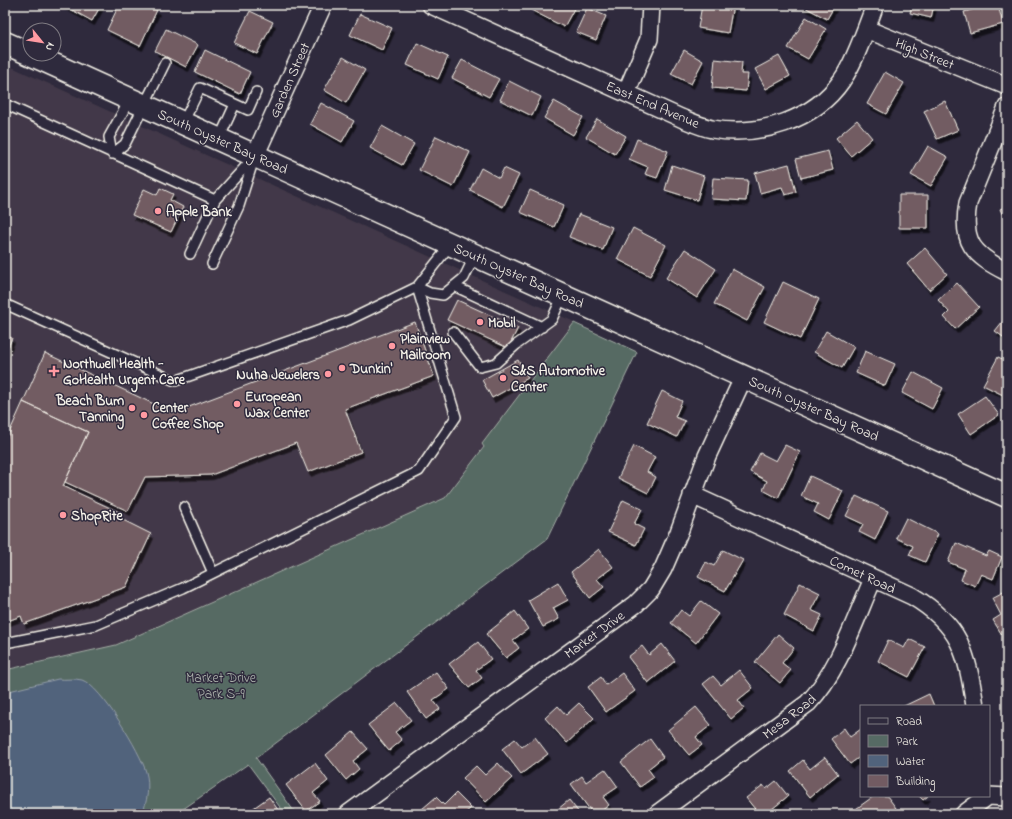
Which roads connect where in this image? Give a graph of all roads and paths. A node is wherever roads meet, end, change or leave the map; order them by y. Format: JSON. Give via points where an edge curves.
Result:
{"nodes":[{"id":1,"x":323,"y":5,"type":"edge"},
{"id":2,"x":431,"y":5,"type":"edge"},
{"id":3,"x":651,"y":5,"type":"edge"},
{"id":4,"x":875,"y":5,"type":"edge"},
{"id":5,"x":866,"y":29,"type":"junction"},
{"id":6,"x":5,"y":43,"type":"edge"},
{"id":7,"x":22,"y":50,"type":"edge"},
{"id":8,"x":48,"y":62,"type":"edge"},
{"id":9,"x":165,"y":63,"type":"dead end"},
{"id":10,"x":1007,"y":86,"type":"edge"},
{"id":11,"x":256,"y":92,"type":"dead end"},
{"id":12,"x":626,"y":93,"type":"junction"},
{"id":13,"x":137,"y":102,"type":"junction"},
{"id":14,"x":5,"y":104,"type":"edge"},
{"id":15,"x":235,"y":104,"type":"junction"},
{"id":16,"x":1007,"y":106,"type":"edge"},
{"id":17,"x":183,"y":123,"type":"junction"},
{"id":18,"x":218,"y":139,"type":"junction"},
{"id":19,"x":112,"y":154,"type":"junction"},
{"id":20,"x":255,"y":156,"type":"junction"},
{"id":21,"x":215,"y":200,"type":"junction"},
{"id":22,"x":451,"y":244,"type":"junction"},
{"id":23,"x":190,"y":254,"type":"dead end"},
{"id":24,"x":475,"y":255,"type":"junction"},
{"id":25,"x":212,"y":264,"type":"dead end"},
{"id":26,"x":1007,"y":272,"type":"edge"},
{"id":27,"x":454,"y":286,"type":"junction"},
{"id":28,"x":417,"y":287,"type":"junction"},
{"id":29,"x":563,"y":295,"type":"junction"},
{"id":30,"x":5,"y":304,"type":"edge"},
{"id":31,"x":542,"y":327,"type":"junction"},
{"id":32,"x":453,"y":332,"type":"dead end"},
{"id":33,"x":744,"y":376,"type":"junction"},
{"id":34,"x":692,"y":495,"type":"junction"},
{"id":35,"x":1006,"y":495,"type":"edge"},
{"id":36,"x":184,"y":507,"type":"dead end"},
{"id":37,"x":213,"y":573,"type":"junction"},
{"id":38,"x":873,"y":579,"type":"junction"},
{"id":39,"x":5,"y":643,"type":"edge"},
{"id":40,"x":975,"y":705,"type":"edge"},
{"id":41,"x":990,"y":796,"type":"edge"},
{"id":42,"x":987,"y":797,"type":"edge"},
{"id":43,"x":1007,"y":797,"type":"edge"},
{"id":44,"x":348,"y":814,"type":"edge"},
{"id":45,"x":657,"y":814,"type":"edge"},
{"id":46,"x":964,"y":814,"type":"edge"}],
"edges":[{"from":1,"to":20,"type":"street","name":"Garden Street"},
{"from":2,"to":12,"type":"street","name":"East End Avenue"},
{"from":3,"to":12,"type":"street","via":[[648,40]]},
{"from":4,"to":5,"type":"street"},
{"from":5,"to":10,"type":"street","name":"High Street"},
{"from":5,"to":12,"type":"street","name":"East End Avenue","via":[[838,86],[806,113],[775,127],[742,132],[712,129]]},
{"from":6,"to":7,"type":"main road","name":"South Oyster Bay Road"},
{"from":8,"to":13,"type":"main road","name":"South Oyster Bay Road"},
{"from":9,"to":13,"type":"lane"},
{"from":11,"to":15,"type":"lane","via":[[248,110]]},
{"from":13,"to":17,"type":"main road","name":"South Oyster Bay Road"},
{"from":13,"to":19,"type":"lane","via":[[125,144]]},
{"from":13,"to":19,"type":"lane","via":[[110,137]]},
{"from":14,"to":19,"type":"lane"},
{"from":15,"to":17,"type":"lane","via":[[200,88]]},
{"from":15,"to":18,"type":"lane"},
{"from":16,"to":26,"type":"street","via":[[968,203],[966,217],[967,235],[975,251],[986,262]]},
{"from":17,"to":18,"type":"main road","name":"South Oyster Bay Road"},
{"from":18,"to":20,"type":"main road","name":"South Oyster Bay Road"},
{"from":19,"to":21,"type":"lane"},
{"from":20,"to":21,"type":"lane"},
{"from":20,"to":22,"type":"main road","name":"South Oyster Bay Road"},
{"from":20,"to":25,"type":"lane","via":[[239,206]]},
{"from":21,"to":23,"type":"lane"},
{"from":22,"to":24,"type":"main road","name":"South Oyster Bay Road"},
{"from":22,"to":28,"type":"lane"},
{"from":24,"to":27,"type":"lane","via":[[464,278]]},
{"from":24,"to":29,"type":"main road","name":"South Oyster Bay Road"},
{"from":27,"to":28,"type":"lane","via":[[443,295]]},
{"from":27,"to":31,"type":"lane"},
{"from":28,"to":30,"type":"lane","via":[[349,320],[175,381]]},
{"from":28,"to":37,"type":"lane","via":[[456,417],[419,471]]},
{"from":29,"to":31,"type":"lane","via":[[552,319]]},
{"from":29,"to":33,"type":"main road","name":"South Oyster Bay Road"},
{"from":31,"to":32,"type":"lane","via":[[496,363],[480,367]]},
{"from":33,"to":34,"type":"street","name":"Market Drive","via":[[706,456]]},
{"from":33,"to":35,"type":"main road","name":"South Oyster Bay Road"},
{"from":34,"to":38,"type":"street","name":"Comet Road"},
{"from":34,"to":44,"type":"street","name":"Market Drive","via":[[662,569],[651,589],[636,604]]},
{"from":36,"to":37,"type":"lane"},
{"from":37,"to":39,"type":"lane","via":[[96,625]]},
{"from":38,"to":40,"type":"street","name":"Comet Road","via":[[932,608],[950,626],[968,662]]},
{"from":38,"to":45,"type":"street","name":"Mesa Road","via":[[834,668],[818,693]]},
{"from":41,"to":43,"type":"street"},
{"from":42,"to":46,"type":"street"}]}
